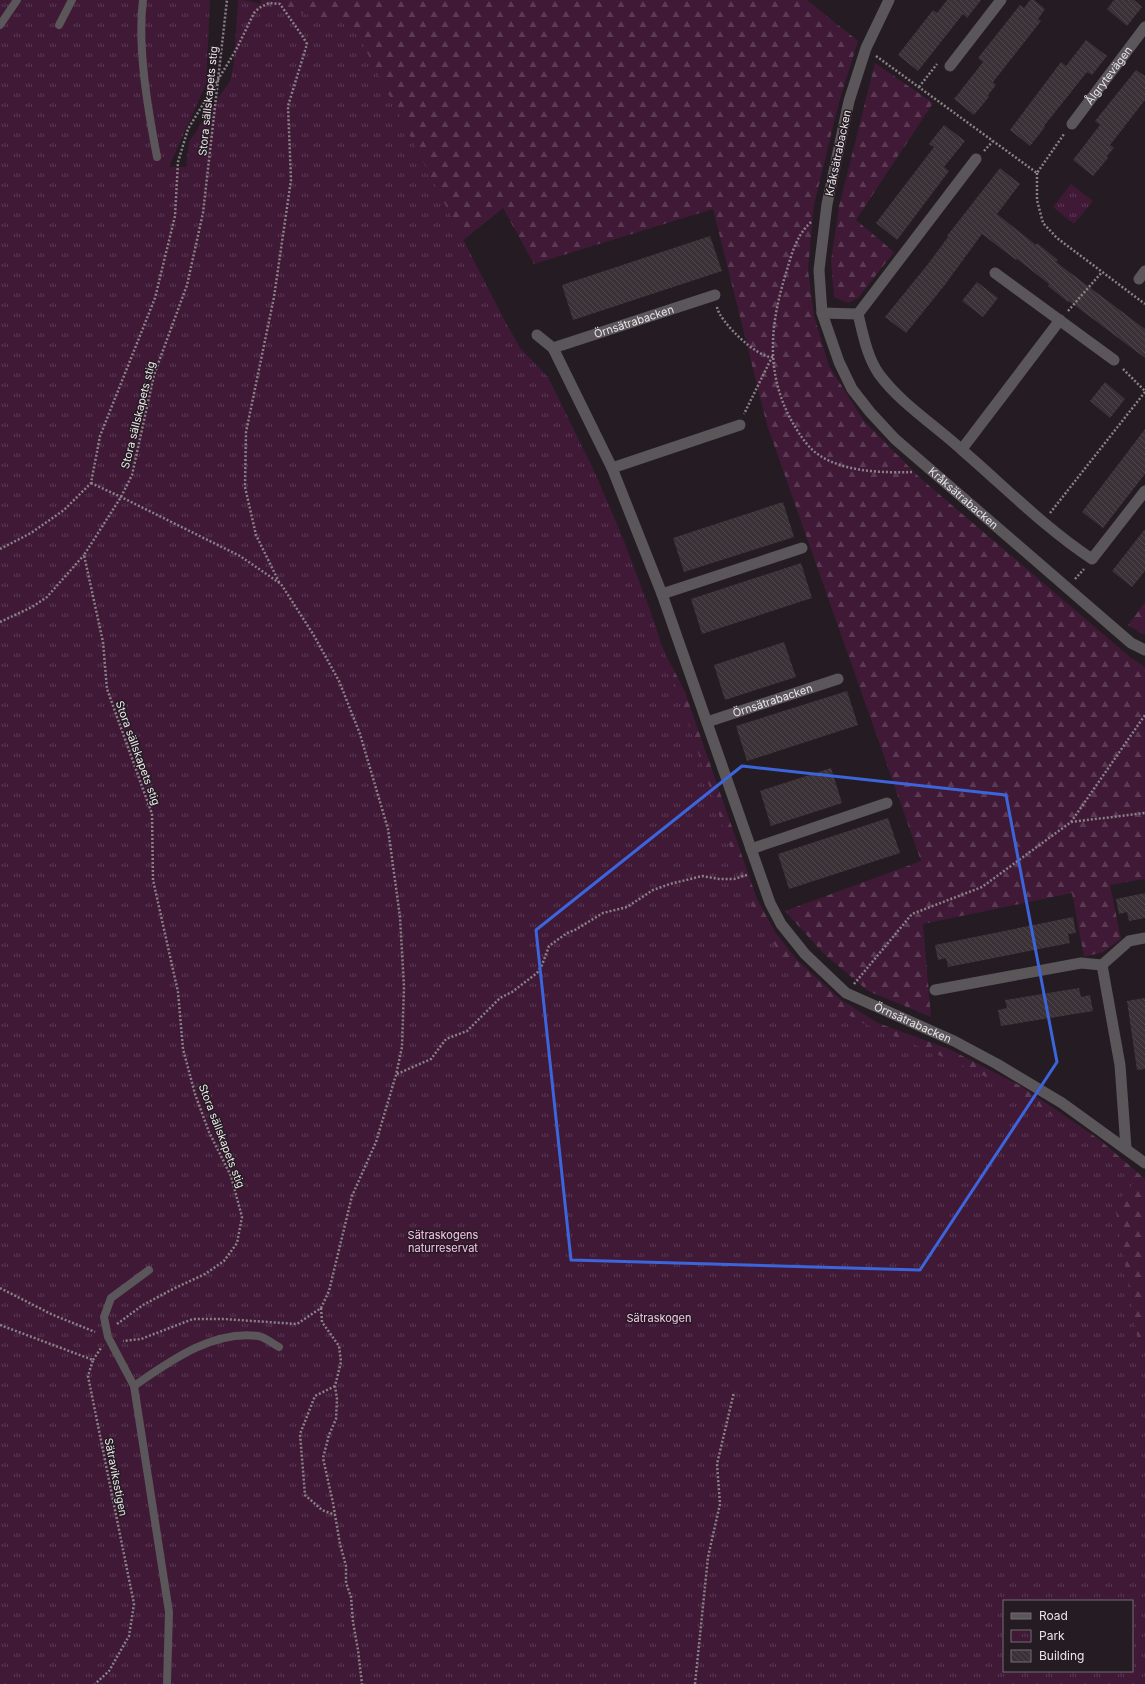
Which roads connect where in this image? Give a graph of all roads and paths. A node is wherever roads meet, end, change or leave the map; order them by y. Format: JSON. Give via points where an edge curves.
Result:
{"nodes":[{"id":1,"x":17,"y":0,"type":"edge"},
{"id":2,"x":72,"y":0,"type":"edge"},
{"id":3,"x":143,"y":0,"type":"edge"},
{"id":4,"x":227,"y":0,"type":"edge"},
{"id":5,"x":279,"y":0,"type":"edge"},
{"id":6,"x":889,"y":0,"type":"edge"},
{"id":7,"x":1001,"y":0,"type":"edge"},
{"id":8,"x":280,"y":4,"type":"junction"},
{"id":9,"x":59,"y":24,"type":"dead end"},
{"id":10,"x":0,"y":25,"type":"edge"},
{"id":11,"x":1145,"y":27,"type":"edge"},
{"id":12,"x":866,"y":48,"type":"junction"},
{"id":13,"x":950,"y":66,"type":"joint"},
{"id":14,"x":220,"y":75,"type":"junction"},
{"id":15,"x":919,"y":87,"type":"junction"},
{"id":16,"x":1072,"y":124,"type":"joint"},
{"id":17,"x":157,"y":157,"type":"dead end"},
{"id":18,"x":976,"y":159,"type":"dead end"},
{"id":19,"x":1037,"y":173,"type":"junction"},
{"id":20,"x":825,"y":221,"type":"junction"},
{"id":21,"x":995,"y":272,"type":"dead end"},
{"id":22,"x":1102,"y":272,"type":"junction"},
{"id":23,"x":715,"y":294,"type":"joint"},
{"id":24,"x":1145,"y":304,"type":"edge"},
{"id":25,"x":822,"y":313,"type":"junction"},
{"id":26,"x":858,"y":314,"type":"junction"},
{"id":27,"x":1060,"y":320,"type":"junction"},
{"id":28,"x":537,"y":335,"type":"dead end"},
{"id":29,"x":553,"y":348,"type":"junction"},
{"id":30,"x":772,"y":357,"type":"junction"},
{"id":31,"x":1114,"y":360,"type":"joint"},
{"id":32,"x":1145,"y":392,"type":"edge"},
{"id":33,"x":740,"y":425,"type":"joint"},
{"id":34,"x":962,"y":449,"type":"junction"},
{"id":35,"x":922,"y":464,"type":"junction"},
{"id":36,"x":612,"y":468,"type":"junction"},
{"id":37,"x":90,"y":483,"type":"junction"},
{"id":38,"x":1145,"y":491,"type":"edge"},
{"id":39,"x":121,"y":497,"type":"junction"},
{"id":40,"x":1043,"y":522,"type":"junction"},
{"id":41,"x":802,"y":548,"type":"dead end"},
{"id":42,"x":0,"y":549,"type":"edge"},
{"id":43,"x":84,"y":555,"type":"junction"},
{"id":44,"x":1092,"y":559,"type":"junction"},
{"id":45,"x":281,"y":584,"type":"junction"},
{"id":46,"x":1067,"y":588,"type":"junction"},
{"id":47,"x":662,"y":594,"type":"junction"},
{"id":48,"x":0,"y":622,"type":"edge"},
{"id":49,"x":1145,"y":650,"type":"edge"},
{"id":50,"x":838,"y":679,"type":"dead end"},
{"id":51,"x":1145,"y":715,"type":"edge"},
{"id":52,"x":707,"y":722,"type":"junction"},
{"id":53,"x":887,"y":803,"type":"dead end"},
{"id":54,"x":1145,"y":813,"type":"edge"},
{"id":55,"x":1071,"y":822,"type":"junction"},
{"id":56,"x":751,"y":849,"type":"junction"},
{"id":57,"x":758,"y":871,"type":"junction"},
{"id":58,"x":1145,"y":938,"type":"edge"},
{"id":59,"x":1102,"y":965,"type":"junction"},
{"id":60,"x":935,"y":990,"type":"dead end"},
{"id":61,"x":846,"y":993,"type":"junction"},
{"id":62,"x":396,"y":1075,"type":"junction"},
{"id":63,"x":1126,"y":1148,"type":"junction"},
{"id":64,"x":1145,"y":1164,"type":"edge"},
{"id":65,"x":149,"y":1270,"type":"dead end"},
{"id":66,"x":0,"y":1288,"type":"edge"},
{"id":67,"x":320,"y":1308,"type":"junction"},
{"id":68,"x":0,"y":1325,"type":"edge"},
{"id":69,"x":108,"y":1337,"type":"junction"},
{"id":70,"x":280,"y":1347,"type":"dead end"},
{"id":71,"x":134,"y":1386,"type":"junction"},
{"id":72,"x":335,"y":1386,"type":"junction"},
{"id":73,"x":734,"y":1392,"type":"dead end"},
{"id":74,"x":335,"y":1515,"type":"junction"},
{"id":75,"x":95,"y":1684,"type":"edge"},
{"id":76,"x":167,"y":1684,"type":"edge"},
{"id":77,"x":362,"y":1684,"type":"edge"},
{"id":78,"x":695,"y":1684,"type":"edge"}],
"edges":[{"from":1,"to":10,"type":"lane"},
{"from":2,"to":9,"type":"lane"},
{"from":3,"to":17,"type":"lane","via":[[143,54],[149,113]]},
{"from":4,"to":14,"type":"path","name":"Stora sällskapets stig"},
{"from":5,"to":8,"type":"path"},
{"from":6,"to":12,"type":"street","name":"Kråksätrabacken"},
{"from":7,"to":13,"type":"street"},
{"from":8,"to":14,"type":"path","via":[[269,4],[254,13],[236,50]]},
{"from":8,"to":45,"type":"path","via":[[306,44],[288,106],[291,180],[274,297],[246,432],[245,487],[256,535]]},
{"from":11,"to":16,"type":"street","name":"Ålgrytevägen"},
{"from":12,"to":15,"type":"path"},
{"from":12,"to":20,"type":"street","name":"Kråksätrabacken","via":[[849,101]]},
{"from":13,"to":15,"type":"path","via":[[937,64]]},
{"from":14,"to":37,"type":"path","via":[[188,128],[178,162],[175,216],[155,298],[100,436]]},
{"from":14,"to":39,"type":"path","name":"Stora sällskapets stig","via":[[203,213],[187,285],[154,375],[132,475]]},
{"from":15,"to":19,"type":"path"},
{"from":16,"to":19,"type":"path"},
{"from":18,"to":26,"type":"street"},
{"from":19,"to":22,"type":"path","via":[[1037,200],[1043,223],[1057,238]]},
{"from":20,"to":25,"type":"street","name":"Kråksätrabacken","via":[[819,270]]},
{"from":20,"to":30,"type":"path","via":[[813,221],[802,231],[792,252],[778,302]]},
{"from":21,"to":27,"type":"street"},
{"from":22,"to":24,"type":"path"},
{"from":22,"to":27,"type":"path"},
{"from":23,"to":29,"type":"street","name":"Örnsätrabacken"},
{"from":23,"to":30,"type":"path","via":[[718,313],[728,325],[754,350]]},
{"from":25,"to":26,"type":"street"},
{"from":25,"to":35,"type":"street","name":"Kråksätrabacken","via":[[839,362],[852,389],[870,412]]},
{"from":26,"to":34,"type":"street","via":[[870,356],[879,374],[901,397]]},
{"from":27,"to":31,"type":"street"},
{"from":27,"to":34,"type":"street"},
{"from":28,"to":29,"type":"street","name":"Örnsätrabacken"},
{"from":29,"to":36,"type":"street","name":"Örnsätrabacken"},
{"from":30,"to":33,"type":"path"},
{"from":30,"to":35,"type":"path","via":[[786,409],[800,435],[818,455],[846,466],[876,471],[914,472]]},
{"from":31,"to":32,"type":"path"},
{"from":32,"to":40,"type":"path"},
{"from":33,"to":36,"type":"street"},
{"from":34,"to":40,"type":"street"},
{"from":35,"to":46,"type":"street","name":"Kråksätrabacken"},
{"from":36,"to":47,"type":"street","name":"Örnsätrabacken"},
{"from":37,"to":39,"type":"path"},
{"from":37,"to":42,"type":"path","via":[[58,514],[31,533]]},
{"from":38,"to":44,"type":"street"},
{"from":39,"to":43,"type":"path","name":"Stora sällskapets stig"},
{"from":39,"to":45,"type":"path","via":[[240,556]]},
{"from":40,"to":44,"type":"street","via":[[1067,543]]},
{"from":41,"to":47,"type":"street"},
{"from":43,"to":48,"type":"path","via":[[47,597]]},
{"from":43,"to":69,"type":"path","name":"Stora sällskapets stig","via":[[103,642],[106,689],[152,814],[153,880],[178,992],[184,1049],[195,1094],[231,1176],[242,1217],[237,1242],[224,1262],[143,1305],[115,1326]]},
{"from":44,"to":46,"type":"path"},
{"from":45,"to":62,"type":"path","via":[[339,681],[360,734],[388,828],[400,917],[404,987],[402,1047]]},
{"from":46,"to":49,"type":"street","name":"Kråksätrabacken","via":[[1131,643]]},
{"from":47,"to":52,"type":"street","name":"Örnsätrabacken"},
{"from":50,"to":52,"type":"street","name":"Örnsätrabacken"},
{"from":51,"to":55,"type":"path"},
{"from":52,"to":56,"type":"street","name":"Örnsätrabacken"},
{"from":53,"to":56,"type":"street"},
{"from":54,"to":55,"type":"path"},
{"from":55,"to":61,"type":"path","via":[[982,887],[912,914]]},
{"from":56,"to":57,"type":"street","name":"Örnsätrabacken"},
{"from":57,"to":61,"type":"street","name":"Örnsätrabacken","via":[[781,924],[805,954]]},
{"from":57,"to":62,"type":"path","via":[[734,879],[702,876],[670,884],[653,890],[627,907],[603,913],[567,933],[548,946],[537,973],[500,998],[467,1031],[446,1039],[431,1059]]},
{"from":58,"to":59,"type":"street","via":[[1129,941]]},
{"from":59,"to":60,"type":"street","via":[[1081,963]]},
{"from":59,"to":63,"type":"street","via":[[1120,1065]]},
{"from":61,"to":63,"type":"street","name":"Örnsätrabacken","via":[[954,1041],[997,1064],[1062,1103]]},
{"from":62,"to":67,"type":"path","via":[[376,1142],[352,1196],[329,1291]]},
{"from":63,"to":64,"type":"street","name":"Örnsätrabacken"},
{"from":65,"to":69,"type":"lane","via":[[111,1298],[104,1317]]},
{"from":66,"to":69,"type":"path","via":[[51,1314]]},
{"from":67,"to":69,"type":"path","via":[[297,1324],[193,1319],[141,1339],[124,1341]]},
{"from":67,"to":72,"type":"path","via":[[322,1322],[339,1346],[341,1362]]},
{"from":68,"to":75,"type":"path","name":"Sätraviksstigen","via":[[92,1360],[88,1376],[134,1604],[129,1636],[109,1671]]},
{"from":69,"to":71,"type":"lane"},
{"from":70,"to":71,"type":"lane","via":[[259,1336],[225,1337],[183,1353]]},
{"from":71,"to":76,"type":"lane","via":[[169,1612]]},
{"from":72,"to":74,"type":"path","via":[[336,1419],[323,1458]]},
{"from":72,"to":74,"type":"path","via":[[315,1396],[300,1434],[305,1496],[322,1510]]},
{"from":73,"to":78,"type":"path","via":[[717,1464],[720,1504],[708,1557]]},
{"from":74,"to":77,"type":"path","via":[[346,1566],[346,1582],[351,1597]]}]}
